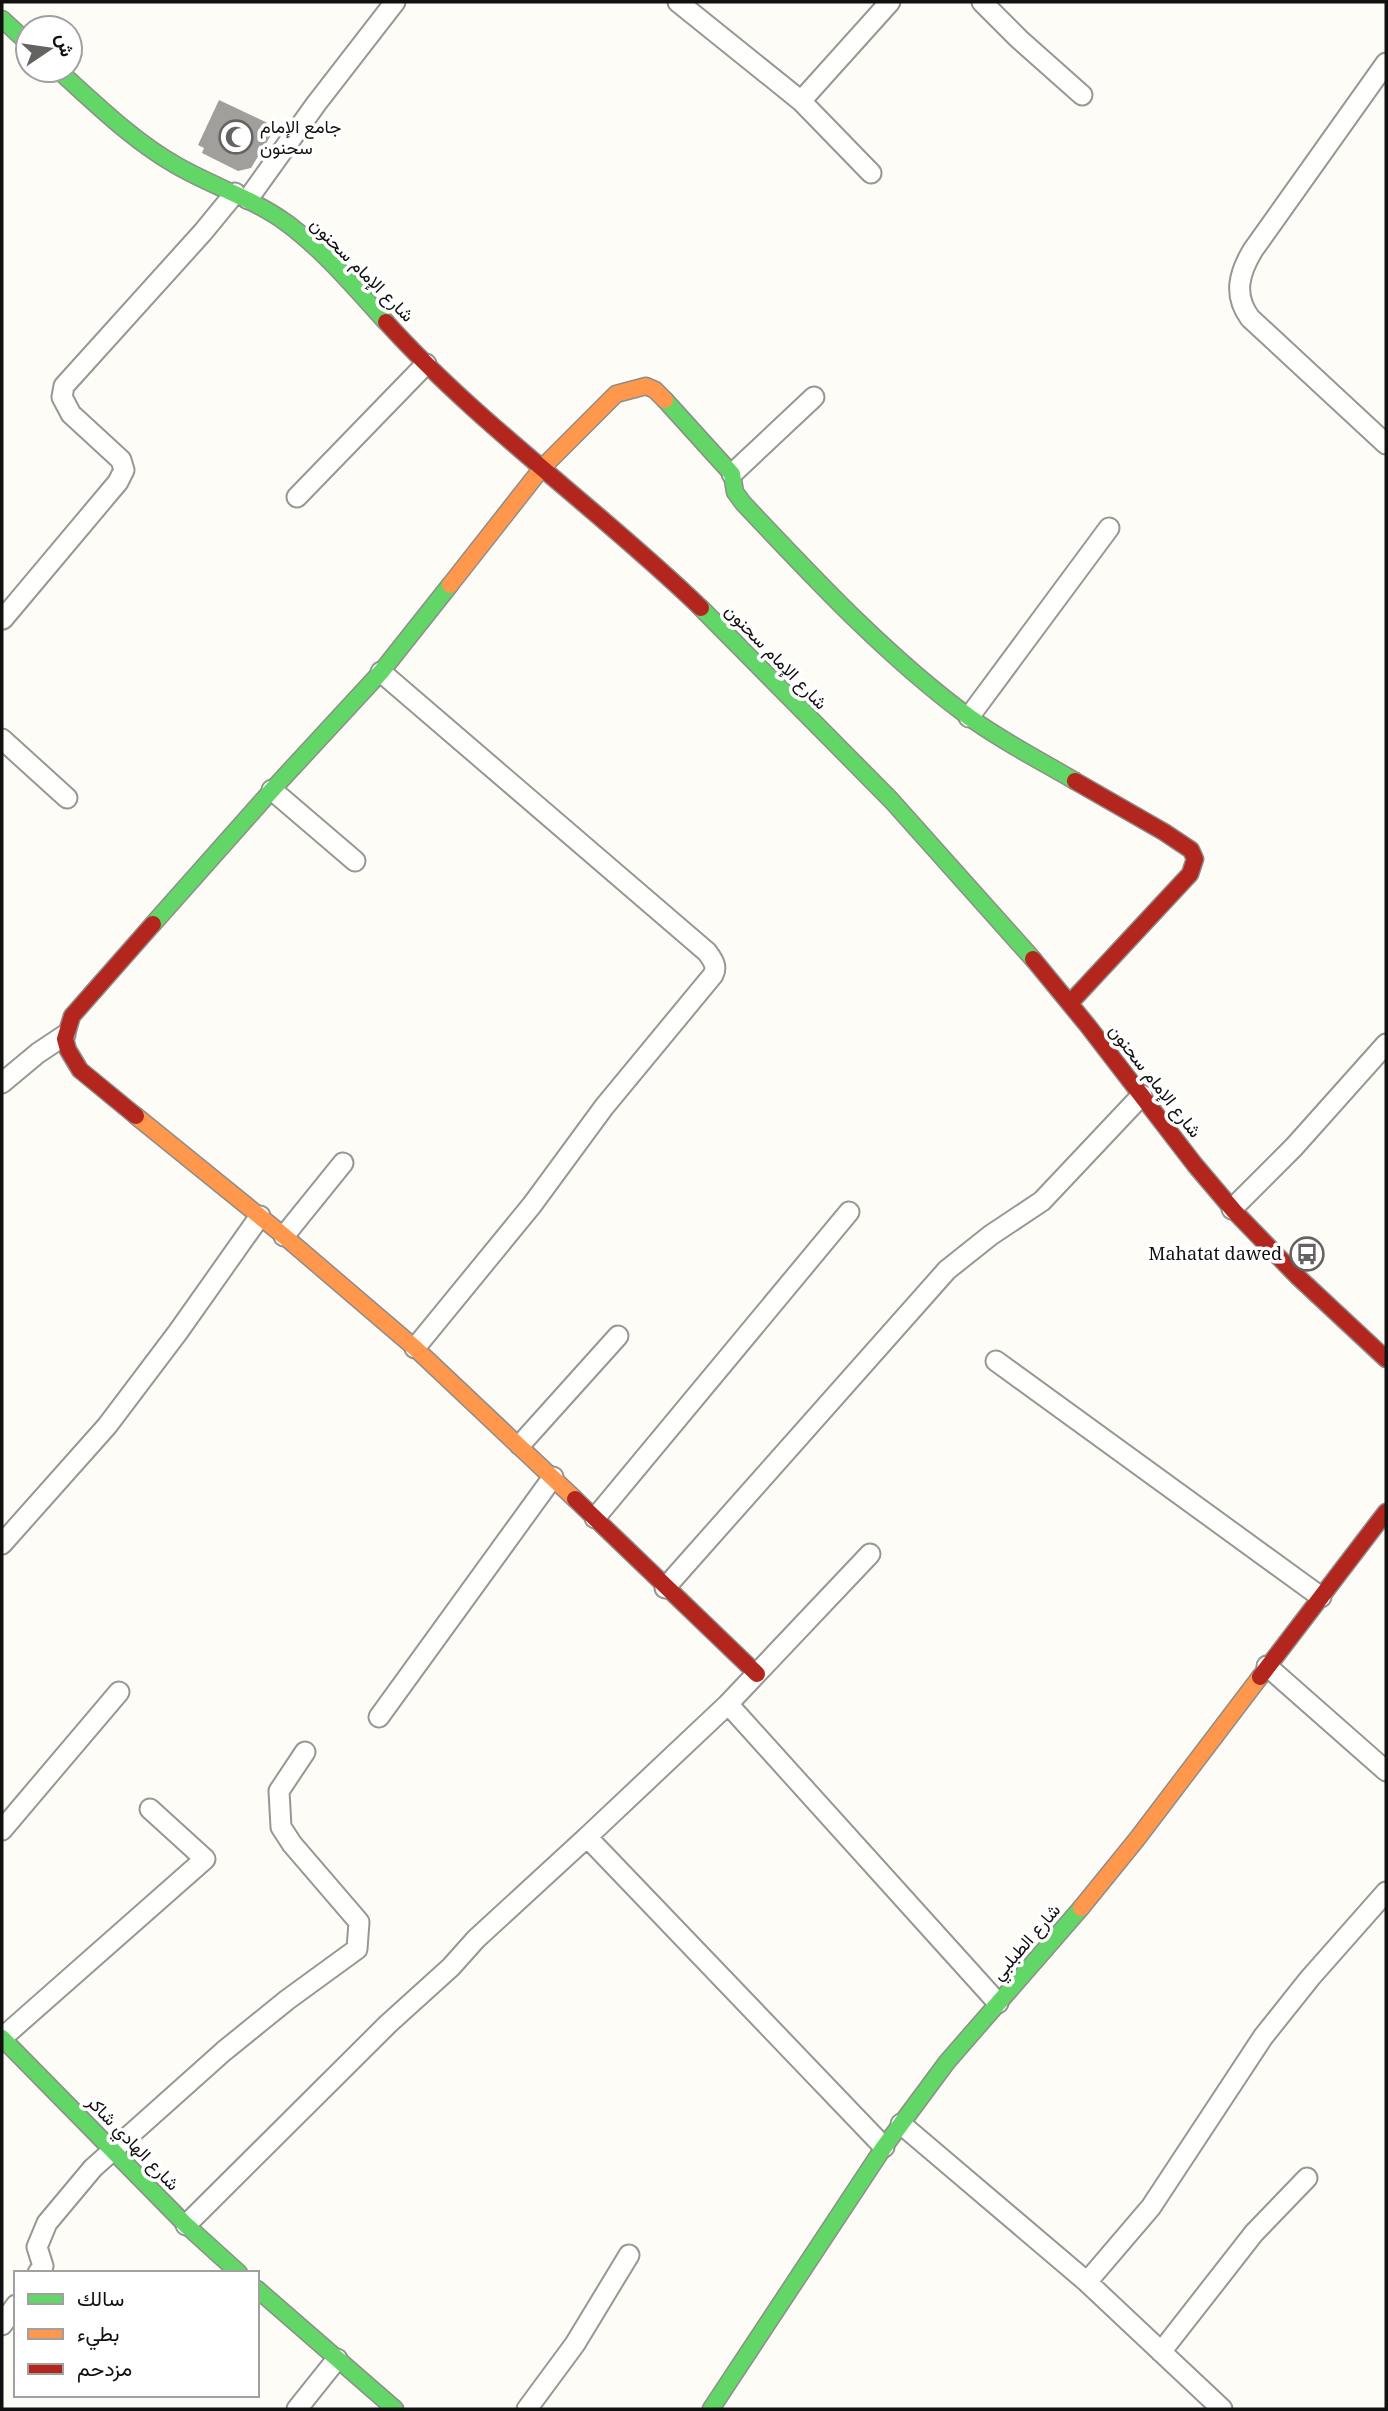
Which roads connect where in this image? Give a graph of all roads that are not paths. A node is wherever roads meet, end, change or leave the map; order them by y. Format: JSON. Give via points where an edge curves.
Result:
{"nodes":[{"id":1,"x":395,"y":2,"type":"edge"},
{"id":2,"x":678,"y":2,"type":"edge"},
{"id":3,"x":890,"y":2,"type":"edge"},
{"id":4,"x":982,"y":2,"type":"edge"},
{"id":5,"x":1386,"y":63,"type":"edge"},
{"id":6,"x":74,"y":84,"type":"edge"},
{"id":7,"x":1082,"y":95,"type":"dead end"},
{"id":8,"x":801,"y":101,"type":"junction"},
{"id":9,"x":872,"y":173,"type":"dead end"},
{"id":10,"x":241,"y":196,"type":"junction"},
{"id":11,"x":426,"y":364,"type":"junction"},
{"id":12,"x":814,"y":397,"type":"dead end"},
{"id":13,"x":1386,"y":444,"type":"edge"},
{"id":14,"x":542,"y":468,"type":"junction"},
{"id":15,"x":732,"y":474,"type":"junction"},
{"id":16,"x":297,"y":498,"type":"dead end"},
{"id":17,"x":1109,"y":528,"type":"dead end"},
{"id":18,"x":3,"y":619,"type":"edge"},
{"id":19,"x":381,"y":673,"type":"junction"},
{"id":20,"x":969,"y":717,"type":"junction"},
{"id":21,"x":2,"y":739,"type":"edge"},
{"id":22,"x":272,"y":790,"type":"junction"},
{"id":23,"x":67,"y":798,"type":"dead end"},
{"id":24,"x":355,"y":861,"type":"dead end"},
{"id":25,"x":1070,"y":1003,"type":"junction"},
{"id":26,"x":65,"y":1035,"type":"junction"},
{"id":27,"x":1386,"y":1044,"type":"edge"},
{"id":28,"x":2,"y":1083,"type":"edge"},
{"id":29,"x":1142,"y":1095,"type":"junction"},
{"id":30,"x":343,"y":1163,"type":"dead end"},
{"id":31,"x":1232,"y":1209,"type":"junction"},
{"id":32,"x":849,"y":1212,"type":"dead end"},
{"id":33,"x":260,"y":1216,"type":"junction"},
{"id":34,"x":284,"y":1236,"type":"junction"},
{"id":35,"x":618,"y":1336,"type":"dead end"},
{"id":36,"x":415,"y":1348,"type":"junction"},
{"id":37,"x":1386,"y":1359,"type":"edge"},
{"id":38,"x":996,"y":1361,"type":"dead end"},
{"id":39,"x":520,"y":1446,"type":"junction"},
{"id":40,"x":554,"y":1478,"type":"junction"},
{"id":41,"x":1386,"y":1512,"type":"edge"},
{"id":42,"x":594,"y":1518,"type":"junction"},
{"id":43,"x":2,"y":1544,"type":"edge"},
{"id":44,"x":870,"y":1554,"type":"dead end"},
{"id":45,"x":665,"y":1588,"type":"junction"},
{"id":46,"x":1321,"y":1597,"type":"junction"},
{"id":47,"x":1267,"y":1666,"type":"junction"},
{"id":48,"x":757,"y":1674,"type":"junction"},
{"id":49,"x":119,"y":1692,"type":"dead end"},
{"id":50,"x":728,"y":1704,"type":"junction"},
{"id":51,"x":379,"y":1717,"type":"dead end"},
{"id":52,"x":304,"y":1752,"type":"dead end"},
{"id":53,"x":1386,"y":1771,"type":"edge"},
{"id":54,"x":150,"y":1809,"type":"dead end"},
{"id":55,"x":2,"y":1830,"type":"edge"},
{"id":56,"x":587,"y":1837,"type":"junction"},
{"id":57,"x":1386,"y":1892,"type":"edge"},
{"id":58,"x":998,"y":2003,"type":"junction"},
{"id":59,"x":2,"y":2038,"type":"edge"},
{"id":60,"x":901,"y":2124,"type":"junction"},
{"id":61,"x":884,"y":2147,"type":"junction"},
{"id":62,"x":114,"y":2151,"type":"junction"},
{"id":63,"x":1307,"y":2178,"type":"dead end"},
{"id":64,"x":186,"y":2225,"type":"junction"},
{"id":65,"x":629,"y":2255,"type":"dead end"},
{"id":66,"x":39,"y":2271,"type":"edge"},
{"id":67,"x":237,"y":2271,"type":"edge"},
{"id":68,"x":1087,"y":2282,"type":"junction"},
{"id":69,"x":259,"y":2291,"type":"edge"},
{"id":70,"x":14,"y":2308,"type":"edge"},
{"id":71,"x":2,"y":2326,"type":"edge"},
{"id":72,"x":1161,"y":2351,"type":"junction"},
{"id":73,"x":337,"y":2359,"type":"junction"},
{"id":74,"x":1219,"y":2408,"type":"edge"},
{"id":75,"x":297,"y":2409,"type":"edge"},
{"id":76,"x":396,"y":2409,"type":"edge"},
{"id":77,"x":527,"y":2409,"type":"edge"},
{"id":78,"x":711,"y":2409,"type":"edge"}],
"edges":[{"from":1,"to":10,"type":"street"},
{"from":2,"to":8,"type":"street"},
{"from":3,"to":8,"type":"street"},
{"from":4,"to":7,"type":"street"},
{"from":5,"to":13,"type":"street","via":[[1250,256],[1239,293],[1250,318]]},
{"from":6,"to":10,"type":"street","name":"شارع الإمام سحنون","via":[[172,163]]},
{"from":8,"to":9,"type":"street"},
{"from":10,"to":11,"type":"street","name":"شارع الإمام سحنون","via":[[307,241]]},
{"from":10,"to":18,"type":"street","via":[[64,386],[66,407],[121,460],[123,476]]},
{"from":11,"to":14,"type":"street","name":"شارع الإمام سحنون"},
{"from":11,"to":16,"type":"street"},
{"from":12,"to":15,"type":"street"},
{"from":14,"to":15,"type":"street","via":[[616,394],[646,386],[655,390]]},
{"from":14,"to":19,"type":"street"},
{"from":14,"to":25,"type":"street","name":"شارع الإمام سحنون","via":[[698,604],[891,802]]},
{"from":15,"to":20,"type":"street","via":[[738,498],[831,597]]},
{"from":17,"to":20,"type":"street"},
{"from":19,"to":22,"type":"street"},
{"from":19,"to":36,"type":"street","via":[[707,952],[715,969]]},
{"from":20,"to":25,"type":"street","via":[[1164,832],[1194,855],[1190,874]]},
{"from":21,"to":23,"type":"street"},
{"from":22,"to":24,"type":"street"},
{"from":22,"to":26,"type":"street","via":[[72,1016]]},
{"from":25,"to":29,"type":"street","name":"شارع الإمام سحنون"},
{"from":26,"to":28,"type":"street"},
{"from":26,"to":33,"type":"street","via":[[65,1048],[80,1070]]},
{"from":27,"to":31,"type":"street"},
{"from":29,"to":31,"type":"street","name":"شارع الإمام سحنون"},
{"from":29,"to":45,"type":"street","via":[[1042,1201],[947,1270]]},
{"from":30,"to":34,"type":"street"},
{"from":31,"to":37,"type":"street","name":"شارع الإمام سحنون"},
{"from":32,"to":42,"type":"street"},
{"from":33,"to":34,"type":"street"},
{"from":33,"to":43,"type":"street","via":[[107,1426]]},
{"from":34,"to":36,"type":"street"},
{"from":35,"to":39,"type":"street"},
{"from":36,"to":39,"type":"street"},
{"from":38,"to":46,"type":"street"},
{"from":39,"to":40,"type":"street"},
{"from":40,"to":42,"type":"street"},
{"from":40,"to":51,"type":"street"},
{"from":41,"to":46,"type":"street","name":"شارع الطبلبي"},
{"from":42,"to":45,"type":"street"},
{"from":44,"to":48,"type":"street"},
{"from":45,"to":48,"type":"street"},
{"from":46,"to":47,"type":"street","name":"شارع الطبلبي"},
{"from":47,"to":53,"type":"street"},
{"from":47,"to":58,"type":"street","name":"شارع الطبلبي","via":[[1137,1839]]},
{"from":48,"to":50,"type":"street"},
{"from":49,"to":55,"type":"street"},
{"from":50,"to":56,"type":"street"},
{"from":50,"to":58,"type":"street"},
{"from":52,"to":62,"type":"street","via":[[279,1790],[281,1827],[359,1922],[357,1949],[224,2051]]},
{"from":54,"to":59,"type":"street","via":[[205,1859]]},
{"from":56,"to":61,"type":"street"},
{"from":56,"to":64,"type":"street","via":[[388,2024]]},
{"from":57,"to":68,"type":"street","via":[[1272,2026],[1151,2207]]},
{"from":58,"to":60,"type":"street","name":"شارع الطبلبي"},
{"from":59,"to":62,"type":"street","name":"شارع الهادي شاكر"},
{"from":60,"to":61,"type":"street","name":"شارع الطبلبي"},
{"from":60,"to":68,"type":"street"},
{"from":61,"to":78,"type":"street","name":"شارع الطبلبي"},
{"from":62,"to":64,"type":"street","name":"شارع الهادي شاكر"},
{"from":62,"to":66,"type":"street","via":[[93,2168],[47,2223],[37,2247],[43,2266]]},
{"from":63,"to":72,"type":"street","via":[[1254,2234]]},
{"from":64,"to":67,"type":"street","name":"شارع الهادي شاكر"},
{"from":65,"to":77,"type":"street","via":[[575,2343]]},
{"from":68,"to":72,"type":"street"},
{"from":69,"to":73,"type":"street"},
{"from":70,"to":71,"type":"street"},
{"from":72,"to":74,"type":"street"},
{"from":73,"to":75,"type":"street"},
{"from":73,"to":76,"type":"street"}]}
